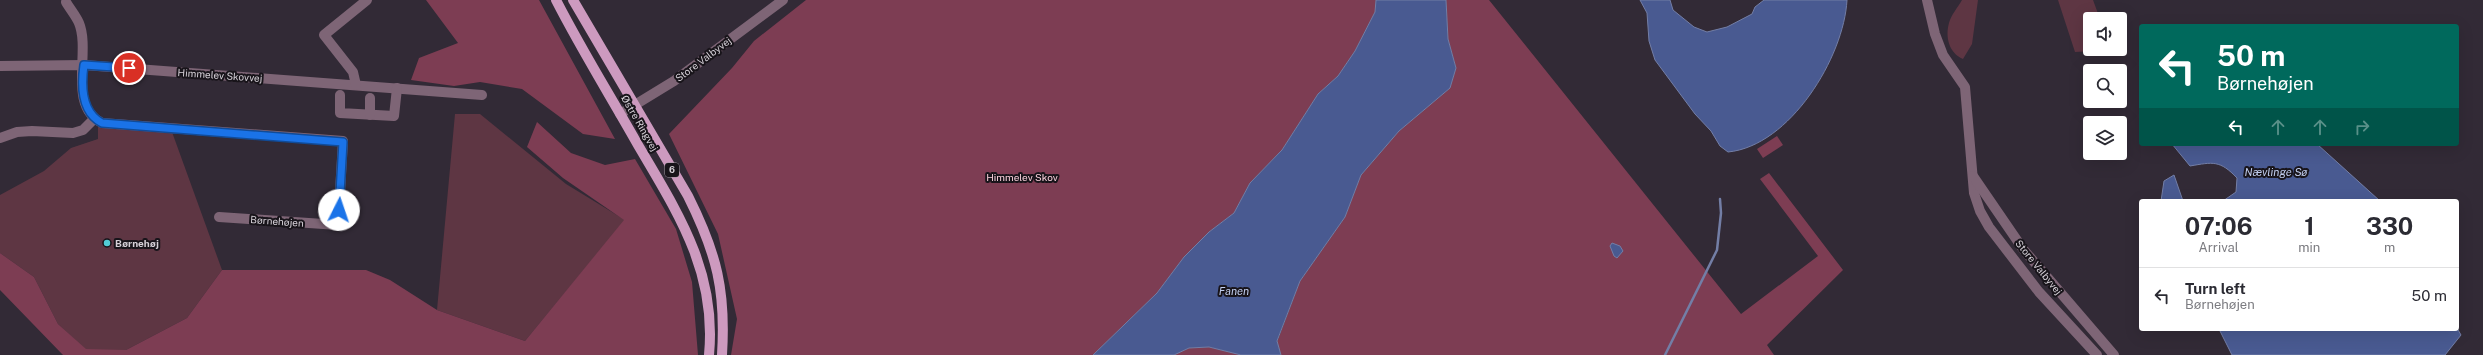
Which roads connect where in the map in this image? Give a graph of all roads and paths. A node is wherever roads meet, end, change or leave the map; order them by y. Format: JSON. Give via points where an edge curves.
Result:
{"nodes":[{"id":1,"x":368,"y":0,"type":"edge"},
{"id":2,"x":556,"y":0,"type":"edge"},
{"id":3,"x":573,"y":0,"type":"edge"},
{"id":4,"x":783,"y":0,"type":"edge"},
{"id":5,"x":1927,"y":0,"type":"edge"},
{"id":6,"x":66,"y":2,"type":"dead end"},
{"id":7,"x":84,"y":65,"type":"junction"},
{"id":8,"x":0,"y":66,"type":"edge"},
{"id":9,"x":356,"y":85,"type":"junction"},
{"id":10,"x":396,"y":88,"type":"junction"},
{"id":11,"x":482,"y":94,"type":"dead end"},
{"id":12,"x":340,"y":95,"type":"dead end"},
{"id":13,"x":370,"y":98,"type":"dead end"},
{"id":14,"x":634,"y":106,"type":"junction"},
{"id":15,"x":620,"y":114,"type":"junction"},
{"id":16,"x":370,"y":115,"type":"junction"},
{"id":17,"x":94,"y":119,"type":"junction"},
{"id":18,"x":0,"y":138,"type":"edge"},
{"id":19,"x":1972,"y":174,"type":"junction"},
{"id":20,"x":219,"y":217,"type":"dead end"},
{"id":21,"x":709,"y":355,"type":"edge"},
{"id":22,"x":722,"y":355,"type":"edge"},
{"id":23,"x":2097,"y":355,"type":"edge"},
{"id":24,"x":2114,"y":355,"type":"edge"}],
"edges":[{"from":1,"to":9,"type":"street","via":[[324,35],[352,72]]},
{"from":2,"to":15,"type":"main road","name":"Østre Ringvej","number":"6"},
{"from":3,"to":14,"type":"main road","name":"Østre Ringvej","number":"6"},
{"from":4,"to":14,"type":"street","name":"Store Valbyvej","via":[[674,81]]},
{"from":5,"to":19,"type":"street","name":"Store Valbyvej","via":[[1943,55],[1965,87]]},
{"from":6,"to":7,"type":"street","via":[[80,24]]},
{"from":7,"to":8,"type":"street","name":"Himmelev Skovvej"},
{"from":7,"to":9,"type":"street","name":"Himmelev Skovvej"},
{"from":7,"to":17,"type":"street","via":[[81,86]]},
{"from":9,"to":10,"type":"street","name":"Himmelev Skovvej"},
{"from":10,"to":11,"type":"street","name":"Himmelev Skovvej"},
{"from":10,"to":16,"type":"street","via":[[394,116]]},
{"from":12,"to":16,"type":"street","via":[[340,113]]},
{"from":13,"to":16,"type":"street"},
{"from":14,"to":15,"type":"street","name":"Store Valbyvej"},
{"from":14,"to":22,"type":"main road","name":"Østre Ringvej","number":"6","via":[[688,196],[715,259],[722,291]]},
{"from":15,"to":21,"type":"main road","name":"Østre Ringvej","number":"6","via":[[679,213],[698,257],[708,296],[711,332]]},
{"from":17,"to":18,"type":"street","via":[[83,130],[73,133],[32,130]]},
{"from":17,"to":20,"type":"street","name":"Børnehøjen","via":[[102,123],[343,142],[338,225]]},
{"from":19,"to":23,"type":"street","name":"Store Valbyvej","via":[[1974,193],[1988,227],[2040,292]]},
{"from":19,"to":24,"type":"street","name":"Store Valbyvej","via":[[2023,249]]}]}
